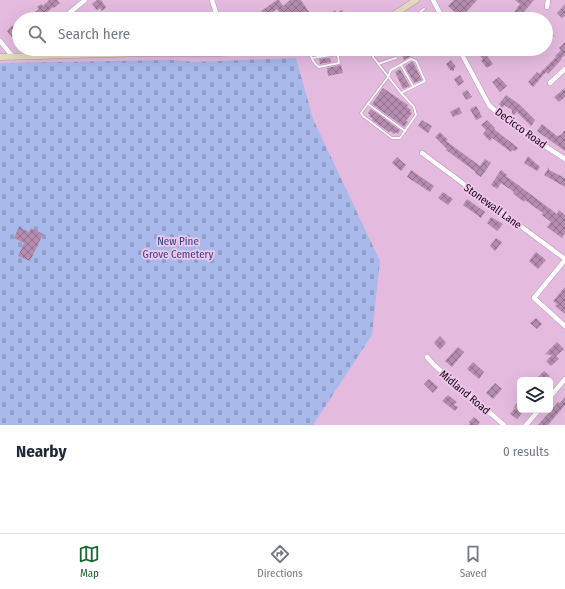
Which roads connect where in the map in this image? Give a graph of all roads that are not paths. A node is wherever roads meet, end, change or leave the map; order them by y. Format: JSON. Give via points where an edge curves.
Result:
{"nodes":[{"id":1,"x":84,"y":0,"type":"edge"},
{"id":2,"x":212,"y":0,"type":"edge"},
{"id":3,"x":416,"y":0,"type":"edge"},
{"id":4,"x":433,"y":0,"type":"edge"},
{"id":5,"x":548,"y":0,"type":"edge"},
{"id":6,"x":547,"y":7,"type":"dead end"},
{"id":7,"x":424,"y":9,"type":"dead end"},
{"id":8,"x":70,"y":12,"type":"edge"},
{"id":9,"x":216,"y":12,"type":"edge"},
{"id":10,"x":398,"y":12,"type":"edge"},
{"id":11,"x":420,"y":12,"type":"edge"},
{"id":12,"x":439,"y":12,"type":"edge"},
{"id":13,"x":0,"y":41,"type":"edge"},
{"id":14,"x":12,"y":56,"type":"edge"},
{"id":15,"x":31,"y":56,"type":"edge"},
{"id":16,"x":325,"y":56,"type":"edge"},
{"id":17,"x":338,"y":56,"type":"edge"},
{"id":18,"x":372,"y":56,"type":"edge"},
{"id":19,"x":463,"y":56,"type":"edge"},
{"id":20,"x":13,"y":57,"type":"joint"},
{"id":21,"x":0,"y":58,"type":"edge"},
{"id":22,"x":312,"y":58,"type":"joint"},
{"id":23,"x":396,"y":58,"type":"dead end"},
{"id":24,"x":378,"y":64,"type":"junction"},
{"id":25,"x":401,"y":65,"type":"junction"},
{"id":26,"x":565,"y":69,"type":"edge"},
{"id":27,"x":388,"y":76,"type":"junction"},
{"id":28,"x":550,"y":83,"type":"dead end"},
{"id":29,"x":414,"y":87,"type":"junction"},
{"id":30,"x":401,"y":93,"type":"junction"},
{"id":31,"x":368,"y":104,"type":"junction"},
{"id":32,"x":405,"y":131,"type":"junction"},
{"id":33,"x":422,"y":153,"type":"dead end"},
{"id":34,"x":565,"y":159,"type":"edge"},
{"id":35,"x":565,"y":260,"type":"edge"},
{"id":36,"x":565,"y":326,"type":"edge"},
{"id":37,"x":427,"y":357,"type":"dead end"},
{"id":38,"x":565,"y":379,"type":"edge"},
{"id":39,"x":553,"y":393,"type":"edge"},
{"id":40,"x":536,"y":413,"type":"edge"},
{"id":41,"x":504,"y":425,"type":"edge"},
{"id":42,"x":526,"y":425,"type":"edge"}],
"edges":[{"from":1,"to":8,"type":"street"},
{"from":2,"to":9,"type":"street"},
{"from":3,"to":10,"type":"main road"},
{"from":4,"to":12,"type":"street"},
{"from":5,"to":6,"type":"street"},
{"from":7,"to":11,"type":"lane"},
{"from":13,"to":14,"type":"street"},
{"from":15,"to":20,"type":"main road"},
{"from":16,"to":22,"type":"lane"},
{"from":17,"to":22,"type":"lane","via":[[339,63],[319,67]]},
{"from":18,"to":24,"type":"lane"},
{"from":19,"to":34,"type":"street","name":"DeCicco Road","via":[[489,105],[504,119]]},
{"from":20,"to":21,"type":"main road"},
{"from":23,"to":24,"type":"lane"},
{"from":24,"to":27,"type":"lane"},
{"from":25,"to":27,"type":"lane","via":[[391,70]]},
{"from":25,"to":29,"type":"lane"},
{"from":25,"to":29,"type":"lane","via":[[411,59],[416,61],[425,81]]},
{"from":26,"to":28,"type":"street"},
{"from":27,"to":30,"type":"lane"},
{"from":27,"to":31,"type":"lane"},
{"from":29,"to":30,"type":"lane"},
{"from":30,"to":32,"type":"lane","via":[[414,106],[416,115]]},
{"from":31,"to":32,"type":"lane"},
{"from":31,"to":32,"type":"lane","via":[[361,113],[363,116],[392,138],[400,138]]},
{"from":33,"to":35,"type":"street","name":"Stonewall Lane"},
{"from":35,"to":36,"type":"street","via":[[534,298]]},
{"from":37,"to":41,"type":"street","name":"Midland Road","via":[[434,366]]},
{"from":38,"to":39,"type":"street"},
{"from":40,"to":42,"type":"street"}]}
